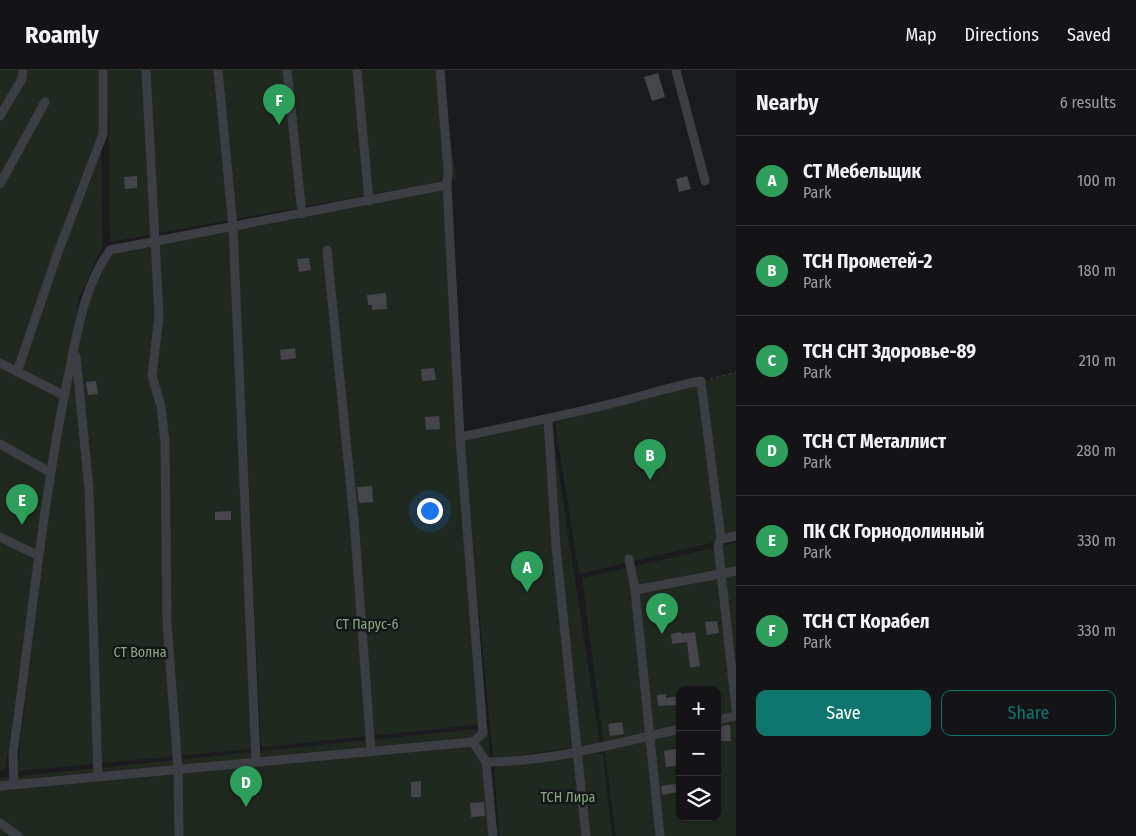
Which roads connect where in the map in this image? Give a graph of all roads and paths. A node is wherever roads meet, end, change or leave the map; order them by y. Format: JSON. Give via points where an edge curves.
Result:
{"nodes":[{"id":1,"x":23,"y":70,"type":"edge"},
{"id":2,"x":103,"y":70,"type":"edge"},
{"id":3,"x":146,"y":70,"type":"edge"},
{"id":4,"x":218,"y":70,"type":"edge"},
{"id":5,"x":287,"y":70,"type":"edge"},
{"id":6,"x":357,"y":70,"type":"edge"},
{"id":7,"x":440,"y":70,"type":"edge"},
{"id":8,"x":676,"y":70,"type":"edge"},
{"id":9,"x":44,"y":102,"type":"dead end"},
{"id":10,"x":0,"y":116,"type":"edge"},
{"id":11,"x":705,"y":181,"type":"dead end"},
{"id":12,"x":0,"y":184,"type":"edge"},
{"id":13,"x":447,"y":185,"type":"junction"},
{"id":14,"x":369,"y":201,"type":"junction"},
{"id":15,"x":302,"y":214,"type":"junction"},
{"id":16,"x":233,"y":227,"type":"junction"},
{"id":17,"x":156,"y":241,"type":"junction"},
{"id":18,"x":327,"y":250,"type":"dead end"},
{"id":19,"x":75,"y":346,"type":"junction"},
{"id":20,"x":0,"y":363,"type":"edge"},
{"id":21,"x":17,"y":372,"type":"junction"},
{"id":22,"x":736,"y":372,"type":"edge"},
{"id":23,"x":700,"y":382,"type":"junction"},
{"id":24,"x":65,"y":396,"type":"junction"},
{"id":25,"x":548,"y":419,"type":"junction"},
{"id":26,"x":460,"y":437,"type":"junction"},
{"id":27,"x":0,"y":444,"type":"edge"},
{"id":28,"x":50,"y":472,"type":"junction"},
{"id":29,"x":736,"y":536,"type":"edge"},
{"id":30,"x":0,"y":537,"type":"edge"},
{"id":31,"x":722,"y":539,"type":"junction"},
{"id":32,"x":39,"y":556,"type":"junction"},
{"id":33,"x":629,"y":559,"type":"dead end"},
{"id":34,"x":736,"y":571,"type":"edge"},
{"id":35,"x":722,"y":575,"type":"junction"},
{"id":36,"x":635,"y":590,"type":"junction"},
{"id":37,"x":732,"y":643,"type":"edge"},
{"id":38,"x":736,"y":709,"type":"edge"},
{"id":39,"x":736,"y":716,"type":"edge"},
{"id":40,"x":721,"y":719,"type":"edge"},
{"id":41,"x":676,"y":730,"type":"edge"},
{"id":42,"x":649,"y":736,"type":"junction"},
{"id":43,"x":473,"y":742,"type":"junction"},
{"id":44,"x":371,"y":751,"type":"junction"},
{"id":45,"x":578,"y":752,"type":"junction"},
{"id":46,"x":256,"y":762,"type":"junction"},
{"id":47,"x":486,"y":762,"type":"junction"},
{"id":48,"x":178,"y":769,"type":"junction"},
{"id":49,"x":98,"y":777,"type":"junction"},
{"id":50,"x":14,"y":785,"type":"junction"},
{"id":51,"x":0,"y":786,"type":"edge"},
{"id":52,"x":0,"y":822,"type":"edge"},
{"id":53,"x":18,"y":836,"type":"edge"},
{"id":54,"x":179,"y":836,"type":"edge"},
{"id":55,"x":493,"y":836,"type":"edge"},
{"id":56,"x":586,"y":836,"type":"edge"},
{"id":57,"x":660,"y":836,"type":"edge"}],
"edges":[{"from":1,"to":10,"type":"street","via":[[22,79]]},
{"from":2,"to":21,"type":"street","via":[[103,134]]},
{"from":3,"to":17,"type":"street"},
{"from":4,"to":16,"type":"street"},
{"from":5,"to":15,"type":"street"},
{"from":6,"to":14,"type":"street"},
{"from":7,"to":13,"type":"street"},
{"from":8,"to":11,"type":"street"},
{"from":9,"to":12,"type":"street"},
{"from":13,"to":14,"type":"street"},
{"from":13,"to":26,"type":"street"},
{"from":14,"to":15,"type":"street"},
{"from":15,"to":16,"type":"street"},
{"from":16,"to":17,"type":"street"},
{"from":16,"to":46,"type":"street"},
{"from":17,"to":19,"type":"street","via":[[110,250],[98,267],[84,301]]},
{"from":17,"to":48,"type":"street","via":[[159,316],[152,376],[161,406],[165,442],[167,623]]},
{"from":18,"to":44,"type":"street","via":[[354,520]]},
{"from":19,"to":24,"type":"street"},
{"from":19,"to":49,"type":"street","via":[[89,490]]},
{"from":20,"to":21,"type":"street"},
{"from":21,"to":24,"type":"street"},
{"from":22,"to":23,"type":"path"},
{"from":23,"to":25,"type":"street"},
{"from":23,"to":31,"type":"street"},
{"from":24,"to":28,"type":"street"},
{"from":25,"to":26,"type":"street"},
{"from":25,"to":45,"type":"street","via":[[556,547]]},
{"from":26,"to":43,"type":"street","via":[[483,733]]},
{"from":27,"to":28,"type":"street"},
{"from":28,"to":32,"type":"street"},
{"from":29,"to":31,"type":"street"},
{"from":30,"to":32,"type":"street"},
{"from":31,"to":35,"type":"street","via":[[718,545]]},
{"from":32,"to":50,"type":"street","via":[[13,753]]},
{"from":33,"to":36,"type":"street"},
{"from":34,"to":35,"type":"street"},
{"from":35,"to":36,"type":"street"},
{"from":35,"to":37,"type":"street"},
{"from":36,"to":42,"type":"street"},
{"from":37,"to":38,"type":"street"},
{"from":39,"to":40,"type":"street"},
{"from":41,"to":42,"type":"street"},
{"from":42,"to":45,"type":"street"},
{"from":42,"to":57,"type":"street"},
{"from":43,"to":44,"type":"street"},
{"from":43,"to":47,"type":"street"},
{"from":44,"to":46,"type":"street"},
{"from":45,"to":47,"type":"street","via":[[518,762]]},
{"from":45,"to":56,"type":"street"},
{"from":46,"to":48,"type":"street"},
{"from":47,"to":55,"type":"street"},
{"from":48,"to":49,"type":"street"},
{"from":48,"to":54,"type":"street"},
{"from":49,"to":50,"type":"street"},
{"from":50,"to":51,"type":"street"},
{"from":52,"to":53,"type":"street"}]}
